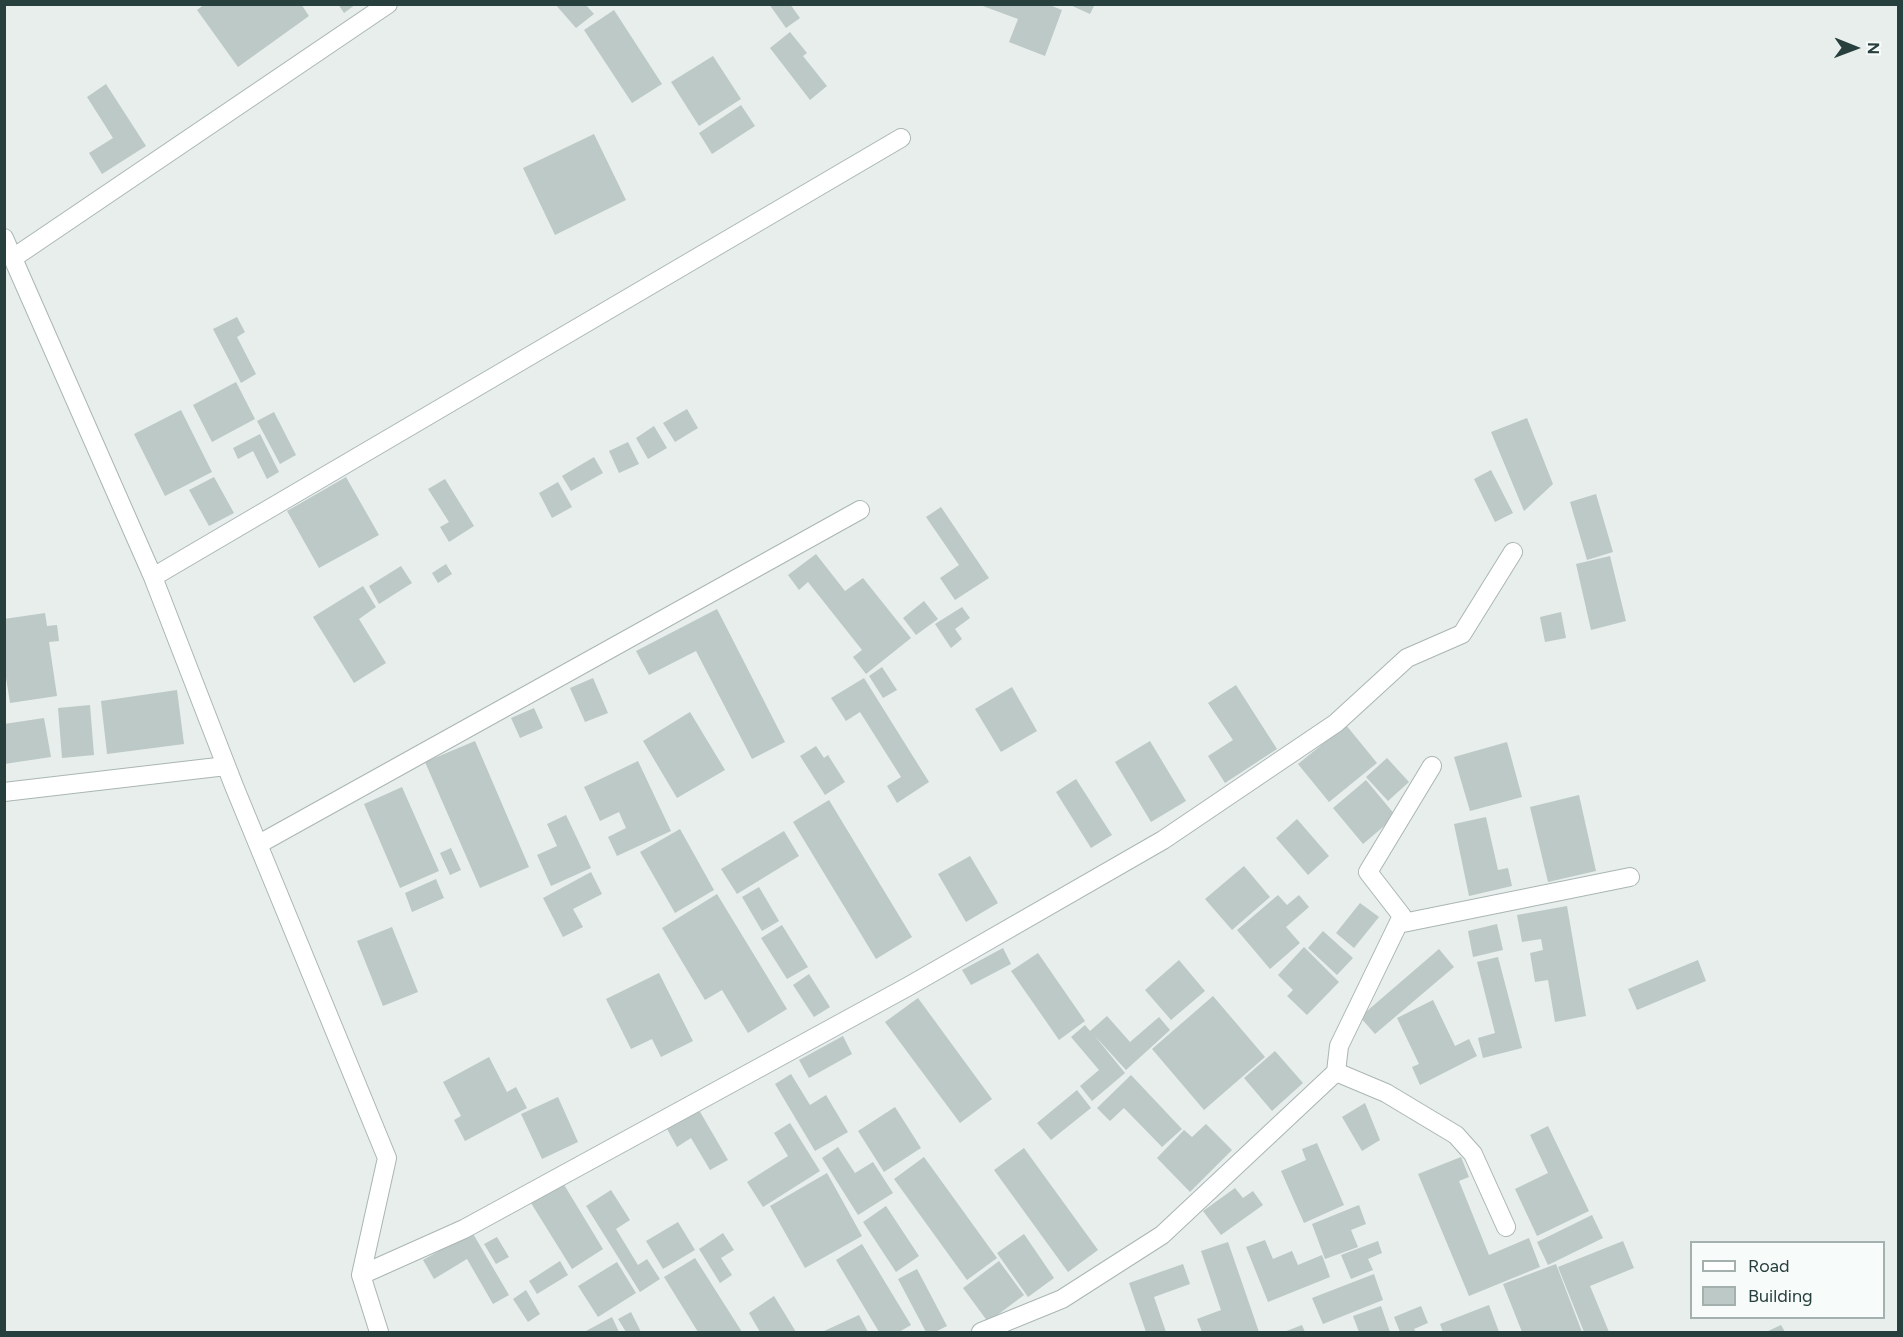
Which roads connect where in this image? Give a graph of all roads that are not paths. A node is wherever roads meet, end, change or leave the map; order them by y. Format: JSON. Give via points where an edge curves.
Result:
{"nodes":[{"id":1,"x":388,"y":4,"type":"edge"},
{"id":2,"x":901,"y":138,"type":"dead end"},
{"id":3,"x":4,"y":238,"type":"edge"},
{"id":4,"x":13,"y":258,"type":"junction"},
{"id":5,"x":860,"y":510,"type":"dead end"},
{"id":6,"x":1514,"y":552,"type":"dead end"},
{"id":7,"x":153,"y":577,"type":"junction"},
{"id":8,"x":226,"y":766,"type":"junction"},
{"id":9,"x":1432,"y":766,"type":"dead end"},
{"id":10,"x":4,"y":792,"type":"edge"},
{"id":11,"x":259,"y":844,"type":"junction"},
{"id":12,"x":1630,"y":877,"type":"dead end"},
{"id":13,"x":1398,"y":924,"type":"junction"},
{"id":14,"x":1335,"y":1072,"type":"junction"},
{"id":15,"x":1506,"y":1227,"type":"dead end"},
{"id":16,"x":361,"y":1275,"type":"junction"},
{"id":17,"x":379,"y":1332,"type":"edge"},
{"id":18,"x":981,"y":1332,"type":"edge"}],
"edges":[{"from":1,"to":4,"type":"street"},
{"from":2,"to":7,"type":"street"},
{"from":3,"to":4,"type":"street"},
{"from":4,"to":7,"type":"street"},
{"from":5,"to":11,"type":"street"},
{"from":6,"to":16,"type":"street","via":[[1462,634],[1407,658],[1336,723],[1163,840],[909,986],[464,1229]]},
{"from":7,"to":8,"type":"street"},
{"from":8,"to":10,"type":"street"},
{"from":8,"to":11,"type":"street"},
{"from":9,"to":13,"type":"street","via":[[1368,872],[1402,916]]},
{"from":11,"to":16,"type":"street","via":[[387,1158]]},
{"from":12,"to":13,"type":"street"},
{"from":13,"to":14,"type":"street","via":[[1339,1046]]},
{"from":14,"to":15,"type":"street","via":[[1386,1093],[1456,1135],[1473,1154]]},
{"from":14,"to":18,"type":"street","via":[[1162,1235],[1062,1299]]},
{"from":16,"to":17,"type":"street"}]}
